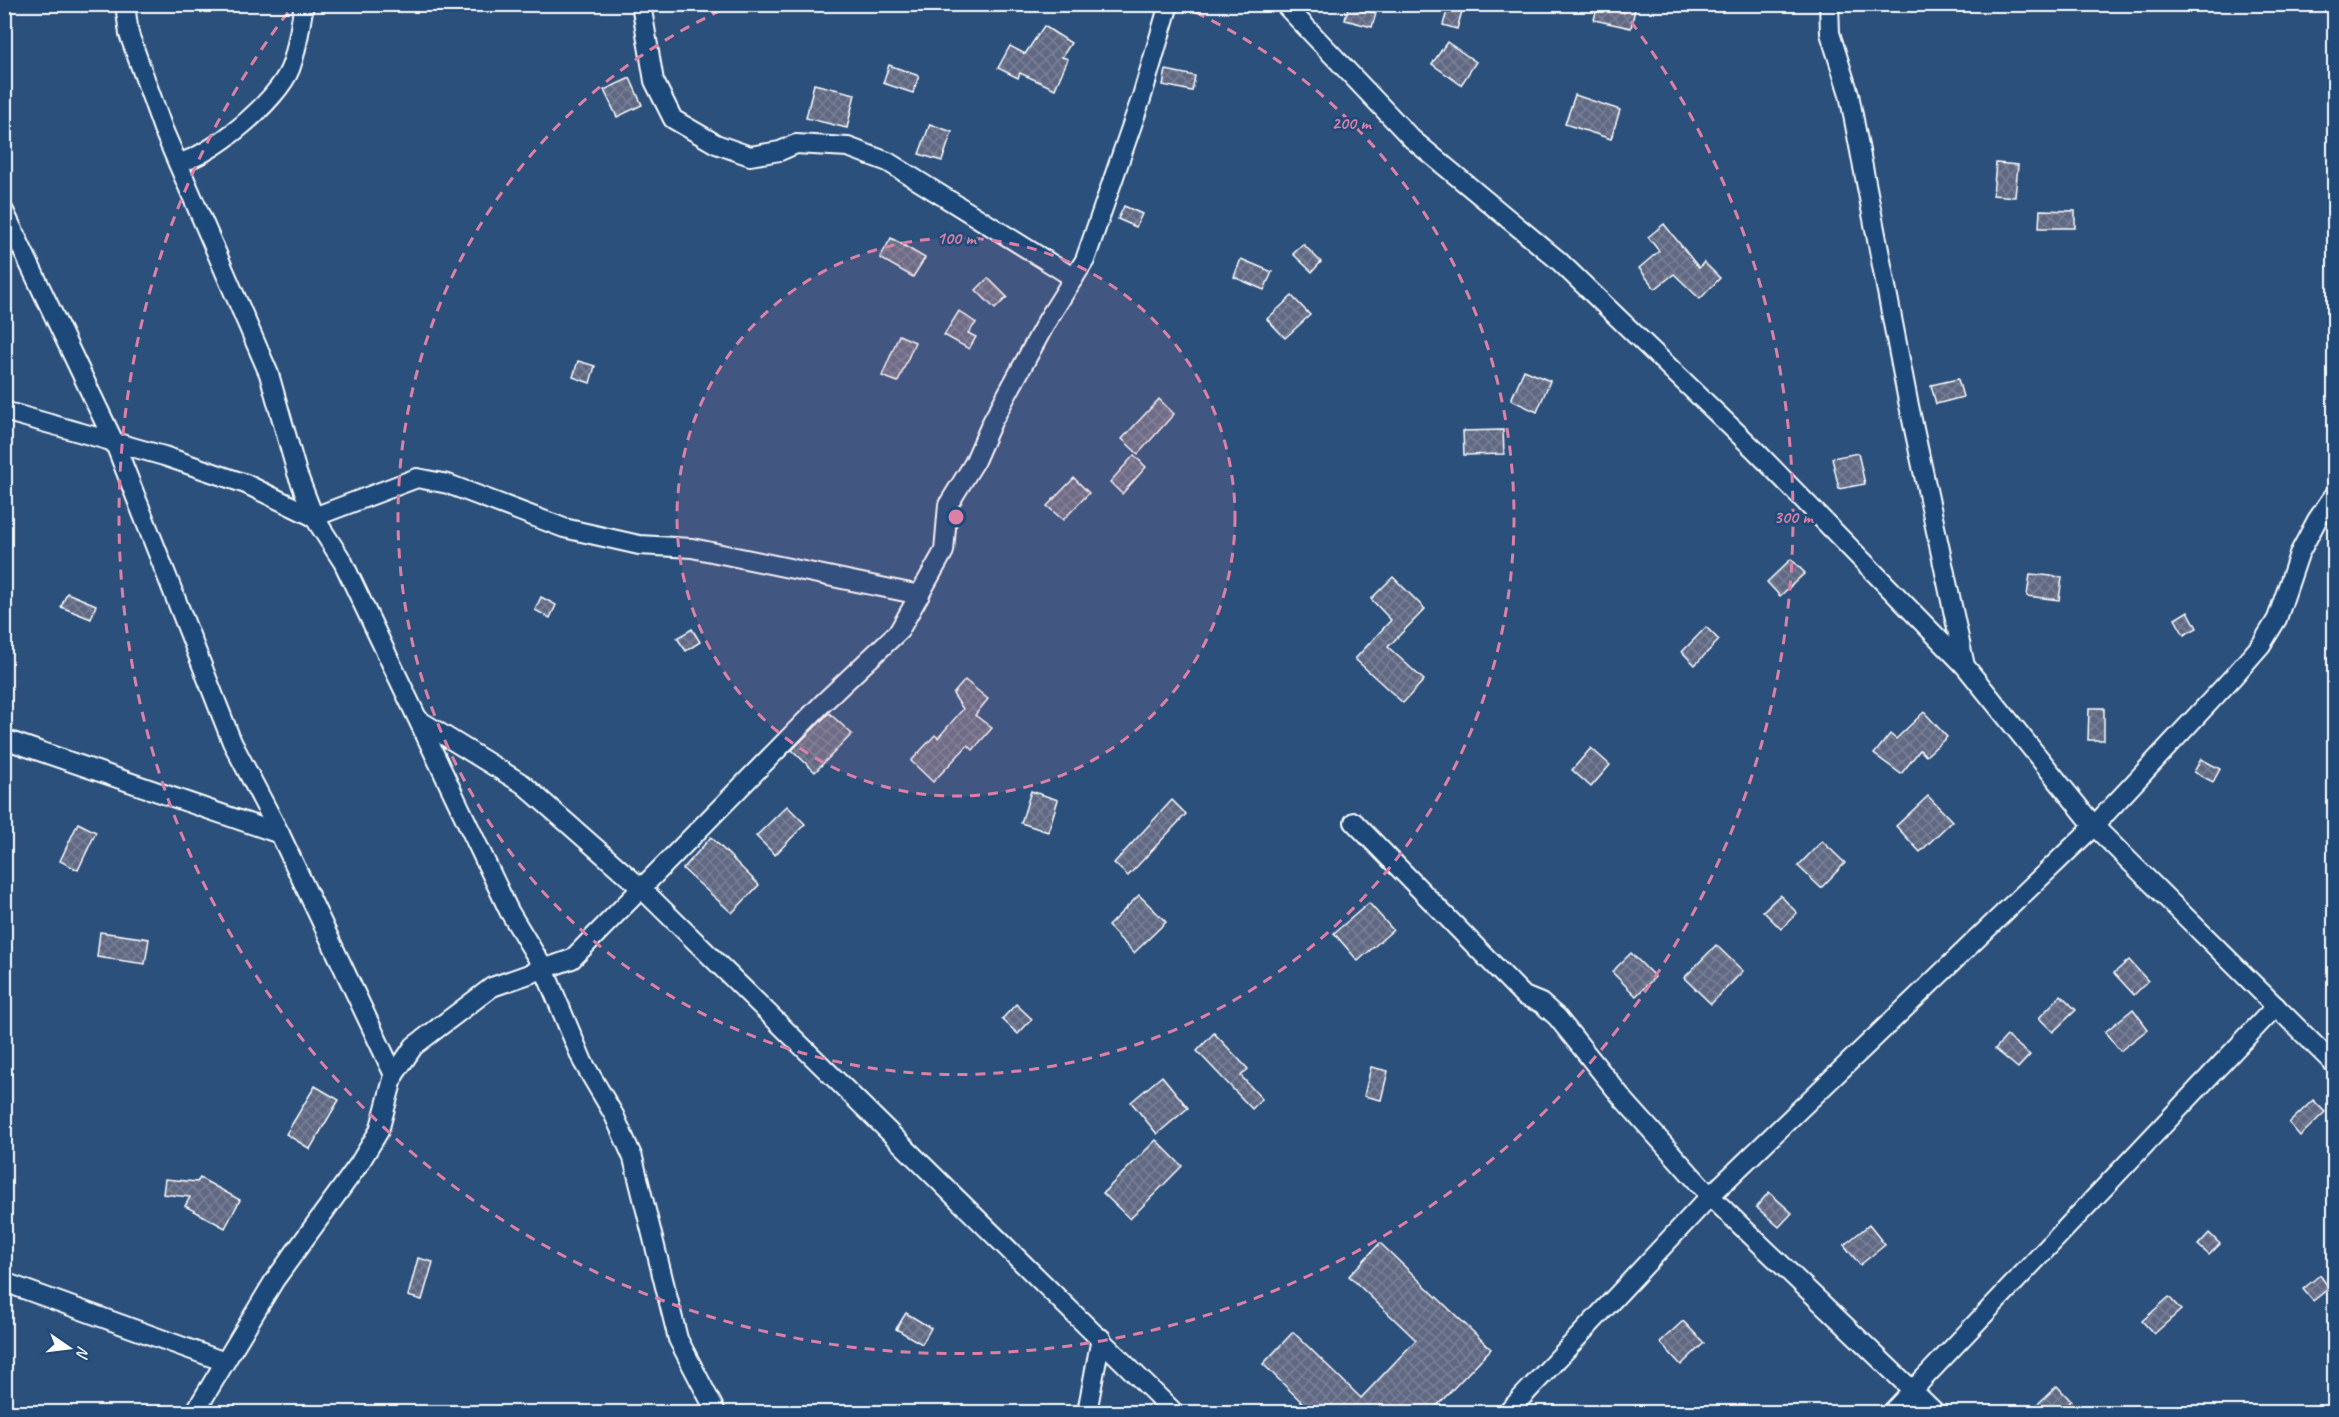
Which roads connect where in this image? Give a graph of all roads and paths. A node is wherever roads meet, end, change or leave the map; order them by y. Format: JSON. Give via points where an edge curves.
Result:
{"nodes":[{"id":1,"x":125,"y":4,"type":"edge"},
{"id":2,"x":304,"y":4,"type":"edge"},
{"id":3,"x":641,"y":4,"type":"edge"},
{"id":4,"x":1169,"y":4,"type":"edge"},
{"id":5,"x":1284,"y":4,"type":"edge"},
{"id":6,"x":1828,"y":4,"type":"edge"},
{"id":7,"x":178,"y":163,"type":"junction"},
{"id":8,"x":4,"y":211,"type":"edge"},
{"id":9,"x":1074,"y":278,"type":"junction"},
{"id":10,"x":4,"y":411,"type":"edge"},
{"id":11,"x":115,"y":444,"type":"junction"},
{"id":12,"x":2334,"y":495,"type":"edge"},
{"id":13,"x":314,"y":517,"type":"junction"},
{"id":14,"x":920,"y":595,"type":"junction"},
{"id":15,"x":1965,"y":666,"type":"junction"},
{"id":16,"x":419,"y":720,"type":"junction"},
{"id":17,"x":4,"y":739,"type":"edge"},
{"id":18,"x":1354,"y":822,"type":"dead end"},
{"id":19,"x":2094,"y":826,"type":"junction"},
{"id":20,"x":280,"y":834,"type":"junction"},
{"id":21,"x":640,"y":886,"type":"junction"},
{"id":22,"x":544,"y":969,"type":"junction"},
{"id":23,"x":2276,"y":1006,"type":"junction"},
{"id":24,"x":2334,"y":1064,"type":"edge"},
{"id":25,"x":394,"y":1075,"type":"junction"},
{"id":26,"x":1710,"y":1196,"type":"junction"},
{"id":27,"x":4,"y":1282,"type":"edge"},
{"id":28,"x":1101,"y":1338,"type":"junction"},
{"id":29,"x":225,"y":1362,"type":"junction"},
{"id":30,"x":1912,"y":1390,"type":"junction"},
{"id":31,"x":1173,"y":1412,"type":"edge"},
{"id":32,"x":195,"y":1413,"type":"edge"},
{"id":33,"x":716,"y":1413,"type":"edge"},
{"id":34,"x":1087,"y":1413,"type":"edge"},
{"id":35,"x":1508,"y":1413,"type":"edge"},
{"id":36,"x":1892,"y":1413,"type":"edge"},
{"id":37,"x":1935,"y":1413,"type":"edge"}],
"edges":[{"from":1,"to":7,"type":"street","via":[[129,34]]},
{"from":2,"to":7,"type":"street","via":[[290,69],[271,100],[214,146],[190,161]]},
{"from":3,"to":9,"type":"street","via":[[654,81],[673,119],[716,144],[750,156],[780,152],[795,144],[848,147],[888,162]]},
{"from":4,"to":9,"type":"street","via":[[1110,188],[1085,260]]},
{"from":5,"to":15,"type":"street","via":[[1412,139],[1559,261],[1755,450]]},
{"from":6,"to":15,"type":"street","via":[[1830,33],[1849,94],[1908,401]]},
{"from":7,"to":13,"type":"street","via":[[269,374],[297,473]]},
{"from":8,"to":11,"type":"street"},
{"from":9,"to":14,"type":"street","via":[[948,505],[944,552]]},
{"from":10,"to":11,"type":"street"},
{"from":11,"to":13,"type":"street","via":[[246,484]]},
{"from":11,"to":20,"type":"street","via":[[232,742]]},
{"from":12,"to":19,"type":"street","via":[[2316,520],[2277,619],[2261,645]]},
{"from":13,"to":14,"type":"street","via":[[417,478],[448,484],[564,528],[639,545],[692,548]]},
{"from":13,"to":16,"type":"street","via":[[343,562]]},
{"from":14,"to":21,"type":"street","via":[[899,631],[823,703],[663,869]]},
{"from":15,"to":19,"type":"street"},
{"from":16,"to":21,"type":"street","via":[[523,784]]},
{"from":16,"to":22,"type":"street","via":[[509,911]]},
{"from":17,"to":20,"type":"street"},
{"from":18,"to":26,"type":"street","via":[[1524,996],[1541,1003],[1557,1017],[1617,1092]]},
{"from":19,"to":23,"type":"street"},
{"from":19,"to":26,"type":"street"},
{"from":20,"to":25,"type":"street"},
{"from":21,"to":22,"type":"street","via":[[572,959]]},
{"from":21,"to":28,"type":"street"},
{"from":22,"to":25,"type":"street","via":[[492,987],[414,1046]]},
{"from":22,"to":33,"type":"street","via":[[583,1062],[625,1137],[678,1339]]},
{"from":23,"to":24,"type":"street"},
{"from":23,"to":30,"type":"street"},
{"from":25,"to":29,"type":"street","via":[[379,1131],[339,1194],[273,1281]]},
{"from":26,"to":30,"type":"street"},
{"from":26,"to":35,"type":"street"},
{"from":27,"to":29,"type":"street"},
{"from":28,"to":31,"type":"street"},
{"from":28,"to":34,"type":"street"},
{"from":29,"to":32,"type":"street"},
{"from":30,"to":36,"type":"street"},
{"from":30,"to":37,"type":"street"}]}
